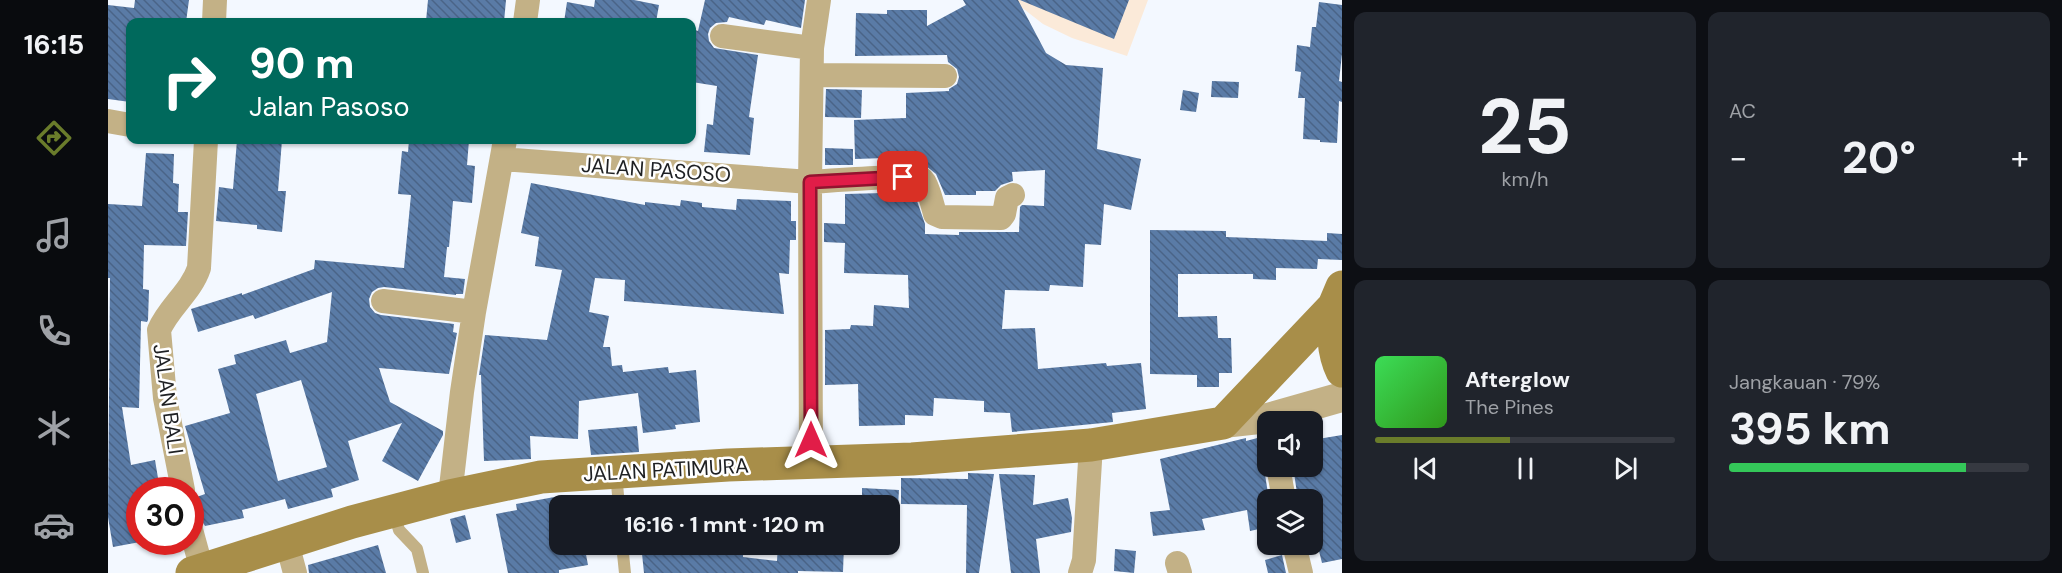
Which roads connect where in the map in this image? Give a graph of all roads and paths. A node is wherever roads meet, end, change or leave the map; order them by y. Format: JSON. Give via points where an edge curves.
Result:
{"nodes":[{"id":1,"x":215,"y":0,"type":"edge"},
{"id":2,"x":528,"y":0,"type":"edge"},
{"id":3,"x":819,"y":0,"type":"edge"},
{"id":4,"x":214,"y":18,"type":"edge"},
{"id":5,"x":526,"y":18,"type":"edge"},
{"id":6,"x":722,"y":36,"type":"dead end"},
{"id":7,"x":812,"y":48,"type":"junction"},
{"id":8,"x":812,"y":75,"type":"junction"},
{"id":9,"x":945,"y":76,"type":"dead end"},
{"id":10,"x":108,"y":121,"type":"edge"},
{"id":11,"x":126,"y":124,"type":"edge"},
{"id":12,"x":206,"y":144,"type":"edge"},
{"id":13,"x":504,"y":149,"type":"edge"},
{"id":14,"x":810,"y":182,"type":"junction"},
{"id":15,"x":1013,"y":195,"type":"dead end"},
{"id":16,"x":1338,"y":296,"type":"edge"},
{"id":17,"x":383,"y":301,"type":"dead end"},
{"id":18,"x":474,"y":312,"type":"junction"},
{"id":19,"x":1342,"y":371,"type":"edge"},
{"id":20,"x":1342,"y":397,"type":"edge"},
{"id":21,"x":1298,"y":411,"type":"edge"},
{"id":22,"x":1257,"y":421,"type":"edge"},
{"id":23,"x":1223,"y":423,"type":"junction"},
{"id":24,"x":1091,"y":445,"type":"junction"},
{"id":25,"x":811,"y":464,"type":"junction"},
{"id":26,"x":615,"y":472,"type":"junction"},
{"id":27,"x":180,"y":477,"type":"edge"},
{"id":28,"x":618,"y":495,"type":"edge"},
{"id":29,"x":450,"y":496,"type":"junction"},
{"id":30,"x":394,"y":512,"type":"junction"},
{"id":31,"x":195,"y":555,"type":"edge"},
{"id":32,"x":623,"y":555,"type":"edge"},
{"id":33,"x":1297,"y":555,"type":"edge"},
{"id":34,"x":291,"y":558,"type":"edge"},
{"id":35,"x":197,"y":571,"type":"edge"},
{"id":36,"x":423,"y":573,"type":"edge"},
{"id":37,"x":625,"y":573,"type":"edge"},
{"id":38,"x":1080,"y":573,"type":"edge"},
{"id":39,"x":1301,"y":573,"type":"edge"}],
"edges":[{"from":1,"to":4,"type":"street"},
{"from":2,"to":5,"type":"street"},
{"from":3,"to":7,"type":"street"},
{"from":6,"to":7,"type":"street"},
{"from":7,"to":8,"type":"street"},
{"from":8,"to":9,"type":"street"},
{"from":8,"to":14,"type":"street"},
{"from":10,"to":11,"type":"street"},
{"from":12,"to":27,"type":"street","name":"JALAN BALI","via":[[199,268],[195,280],[159,330],[165,398]]},
{"from":13,"to":14,"type":"street","name":"JALAN PASOSO"},
{"from":13,"to":18,"type":"street"},
{"from":14,"to":15,"type":"street","name":"JALAN PASOSO","via":[[920,178],[925,182],[935,214],[942,218],[1001,218],[1007,198]]},
{"from":14,"to":25,"type":"street"},
{"from":16,"to":19,"type":"main road","via":[[1333,328],[1336,360]]},
{"from":16,"to":23,"type":"main road"},
{"from":17,"to":18,"type":"street"},
{"from":18,"to":29,"type":"street"},
{"from":20,"to":21,"type":"street"},
{"from":22,"to":23,"type":"street"},
{"from":23,"to":24,"type":"main road","name":"JALAN PATIMURA"},
{"from":24,"to":25,"type":"main road","name":"JALAN PATIMURA"},
{"from":24,"to":38,"type":"street"},
{"from":25,"to":26,"type":"main road","name":"JALAN PATIMURA"},
{"from":26,"to":28,"type":"lane"},
{"from":26,"to":29,"type":"main road","name":"JALAN PATIMURA","via":[[541,477]]},
{"from":29,"to":30,"type":"main road","name":"JALAN PATIMURA"},
{"from":30,"to":34,"type":"main road","name":"JALAN PATIMURA","via":[[352,522]]},
{"from":30,"to":36,"type":"lane","via":[[399,530],[417,549]]},
{"from":31,"to":35,"type":"street"},
{"from":32,"to":37,"type":"lane"},
{"from":33,"to":39,"type":"street"},
{"from":34,"to":35,"type":"main road","name":"JALAN PATIMURA"}]}
